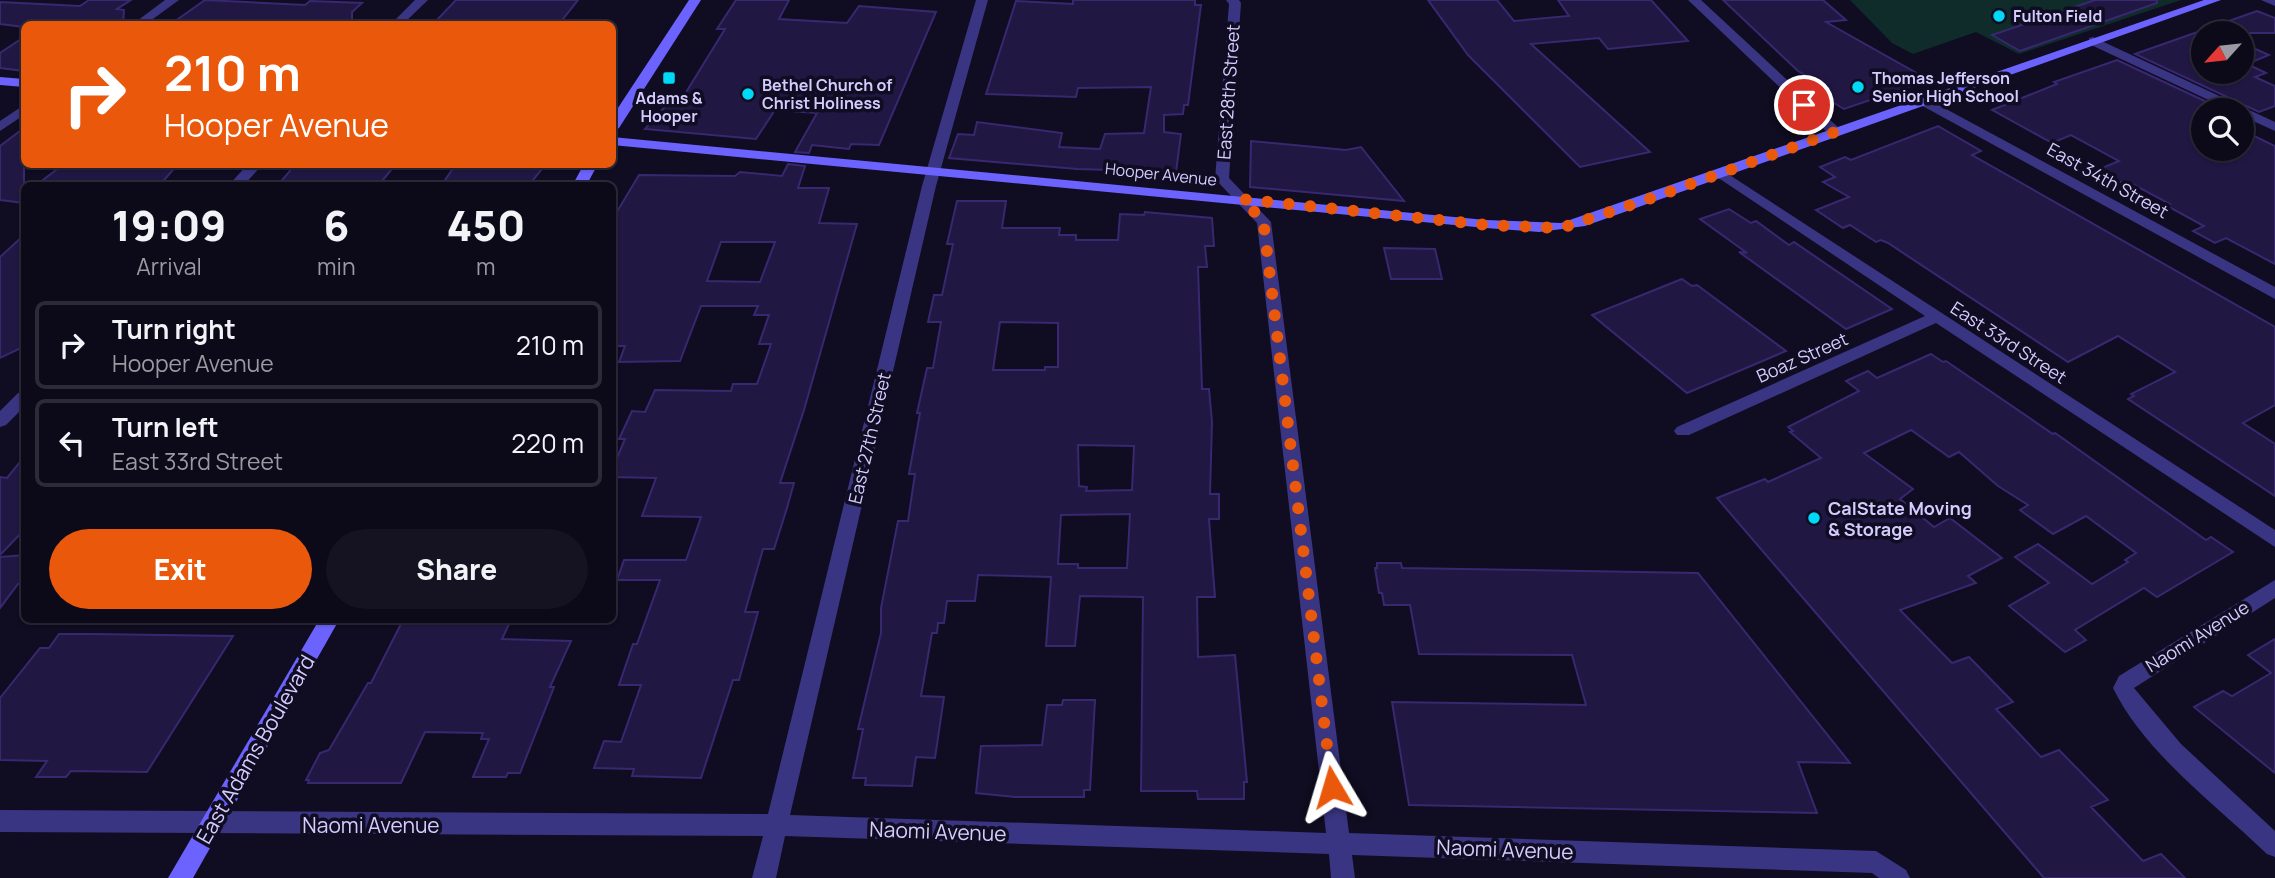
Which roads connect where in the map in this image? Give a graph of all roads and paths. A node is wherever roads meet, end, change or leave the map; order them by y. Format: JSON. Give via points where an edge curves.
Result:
{"nodes":[{"id":1,"x":173,"y":0,"type":"edge"},
{"id":2,"x":422,"y":0,"type":"edge"},
{"id":3,"x":695,"y":0,"type":"edge"},
{"id":4,"x":982,"y":0,"type":"edge"},
{"id":5,"x":1232,"y":0,"type":"edge"},
{"id":6,"x":1693,"y":0,"type":"edge"},
{"id":7,"x":2215,"y":0,"type":"edge"},
{"id":8,"x":2267,"y":0,"type":"edge"},
{"id":9,"x":2275,"y":3,"type":"edge"},
{"id":10,"x":143,"y":21,"type":"edge"},
{"id":11,"x":400,"y":21,"type":"edge"},
{"id":12,"x":2093,"y":41,"type":"junction"},
{"id":13,"x":0,"y":81,"type":"edge"},
{"id":14,"x":21,"y":83,"type":"edge"},
{"id":15,"x":2214,"y":98,"type":"edge"},
{"id":16,"x":1922,"y":100,"type":"junction"},
{"id":17,"x":21,"y":110,"type":"edge"},
{"id":18,"x":2254,"y":117,"type":"edge"},
{"id":19,"x":616,"y":122,"type":"edge"},
{"id":20,"x":0,"y":127,"type":"edge"},
{"id":21,"x":2275,"y":127,"type":"edge"},
{"id":22,"x":1835,"y":132,"type":"junction"},
{"id":23,"x":616,"y":141,"type":"edge"},
{"id":24,"x":252,"y":168,"type":"edge"},
{"id":25,"x":933,"y":170,"type":"junction"},
{"id":26,"x":1722,"y":174,"type":"junction"},
{"id":27,"x":239,"y":182,"type":"edge"},
{"id":28,"x":1242,"y":199,"type":"junction"},
{"id":29,"x":2275,"y":293,"type":"edge"},
{"id":30,"x":1936,"y":317,"type":"junction"},
{"id":31,"x":21,"y":400,"type":"edge"},
{"id":32,"x":0,"y":421,"type":"edge"},
{"id":33,"x":1683,"y":431,"type":"dead end"},
{"id":34,"x":2275,"y":540,"type":"edge"},
{"id":35,"x":2275,"y":588,"type":"edge"},
{"id":36,"x":327,"y":623,"type":"edge"},
{"id":37,"x":0,"y":821,"type":"edge"},
{"id":38,"x":211,"y":824,"type":"junction"},
{"id":39,"x":776,"y":825,"type":"junction"},
{"id":40,"x":1339,"y":844,"type":"junction"},
{"id":41,"x":2275,"y":846,"type":"edge"},
{"id":42,"x":180,"y":878,"type":"edge"},
{"id":43,"x":764,"y":878,"type":"edge"},
{"id":44,"x":1343,"y":878,"type":"edge"},
{"id":45,"x":1898,"y":878,"type":"edge"}],
"edges":[{"from":1,"to":10,"type":"street"},
{"from":2,"to":11,"type":"street"},
{"from":3,"to":19,"type":"street"},
{"from":4,"to":25,"type":"street","name":"East 27th Street"},
{"from":5,"to":28,"type":"street","name":"East 28th Street","via":[[1222,179]]},
{"from":6,"to":22,"type":"street"},
{"from":7,"to":12,"type":"street","name":"Hooper Avenue"},
{"from":8,"to":9,"type":"street"},
{"from":12,"to":15,"type":"street"},
{"from":12,"to":16,"type":"street","name":"Hooper Avenue"},
{"from":13,"to":14,"type":"street"},
{"from":16,"to":22,"type":"street","name":"Hooper Avenue"},
{"from":16,"to":29,"type":"street","name":"East 34th Street"},
{"from":17,"to":20,"type":"street"},
{"from":18,"to":21,"type":"street"},
{"from":22,"to":26,"type":"street","name":"Hooper Avenue"},
{"from":23,"to":25,"type":"street","name":"Hooper Avenue"},
{"from":24,"to":27,"type":"street"},
{"from":25,"to":28,"type":"street","name":"Hooper Avenue"},
{"from":25,"to":39,"type":"street","name":"East 27th Street"},
{"from":26,"to":28,"type":"street","name":"Hooper Avenue","via":[[1561,228],[1486,225]]},
{"from":26,"to":30,"type":"street","name":"East 33rd Street"},
{"from":28,"to":40,"type":"street","name":"East 28th Street","via":[[1264,222]]},
{"from":30,"to":33,"type":"street","name":"Boaz Street"},
{"from":30,"to":34,"type":"street","name":"East 33rd Street"},
{"from":31,"to":32,"type":"street"},
{"from":35,"to":41,"type":"street","name":"Naomi Avenue","via":[[2123,688],[2157,734]]},
{"from":36,"to":38,"type":"street","name":"East Adams Boulevard"},
{"from":37,"to":38,"type":"street","name":"Naomi Avenue"},
{"from":38,"to":39,"type":"street","name":"Naomi Avenue"},
{"from":38,"to":42,"type":"street","name":"East Adams Boulevard"},
{"from":39,"to":40,"type":"street","name":"Naomi Avenue"},
{"from":39,"to":43,"type":"street","name":"East 27th Street"},
{"from":40,"to":44,"type":"street","name":"East 28th Street"},
{"from":40,"to":45,"type":"street","name":"Naomi Avenue","via":[[1876,862]]}]}
